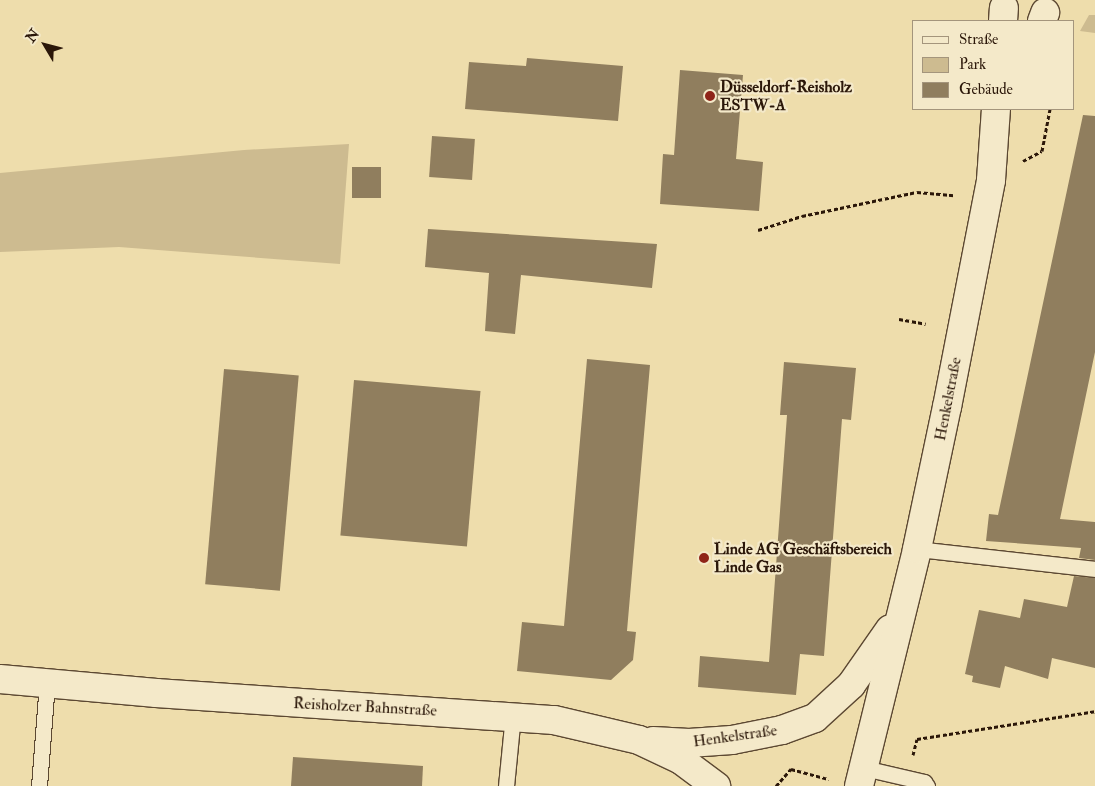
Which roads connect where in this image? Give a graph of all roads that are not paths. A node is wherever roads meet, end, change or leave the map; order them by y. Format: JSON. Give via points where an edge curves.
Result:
{"nodes":[{"id":1,"x":996,"y":110,"type":"edge"},
{"id":2,"x":1014,"y":110,"type":"edge"},
{"id":3,"x":991,"y":180,"type":"junction"},
{"id":4,"x":917,"y":549,"type":"junction"},
{"id":5,"x":1095,"y":569,"type":"edge"},
{"id":6,"x":899,"y":616,"type":"junction"},
{"id":7,"x":0,"y":679,"type":"edge"},
{"id":8,"x":47,"y":683,"type":"junction"},
{"id":9,"x":513,"y":715,"type":"junction"},
{"id":10,"x":640,"y":740,"type":"junction"},
{"id":11,"x":853,"y":778,"type":"edge"},
{"id":12,"x":37,"y":784,"type":"edge"},
{"id":13,"x":506,"y":786,"type":"edge"},
{"id":14,"x":716,"y":786,"type":"edge"},
{"id":15,"x":927,"y":786,"type":"edge"}],
"edges":[{"from":1,"to":3,"type":"street","name":"Henkelstraße"},
{"from":2,"to":3,"type":"street","name":"Henkelstraße"},
{"from":3,"to":4,"type":"street","name":"Henkelstraße"},
{"from":4,"to":5,"type":"lane"},
{"from":4,"to":6,"type":"street","name":"Henkelstraße"},
{"from":6,"to":10,"type":"street","name":"Henkelstraße","via":[[851,685],[815,718],[782,730],[732,740],[689,743]]},
{"from":6,"to":11,"type":"street","name":"Henkelstraße"},
{"from":7,"to":8,"type":"street","name":"Reisholzer Bahnstraße"},
{"from":8,"to":9,"type":"street","name":"Reisholzer Bahnstraße","via":[[156,693]]},
{"from":8,"to":12,"type":"lane"},
{"from":9,"to":10,"type":"street","name":"Reisholzer Bahnstraße","via":[[599,729]]},
{"from":9,"to":13,"type":"lane"},
{"from":10,"to":14,"type":"street","name":"Reisholzer Bahnstraße","via":[[681,760]]},
{"from":11,"to":15,"type":"lane","via":[[924,782]]}]}
